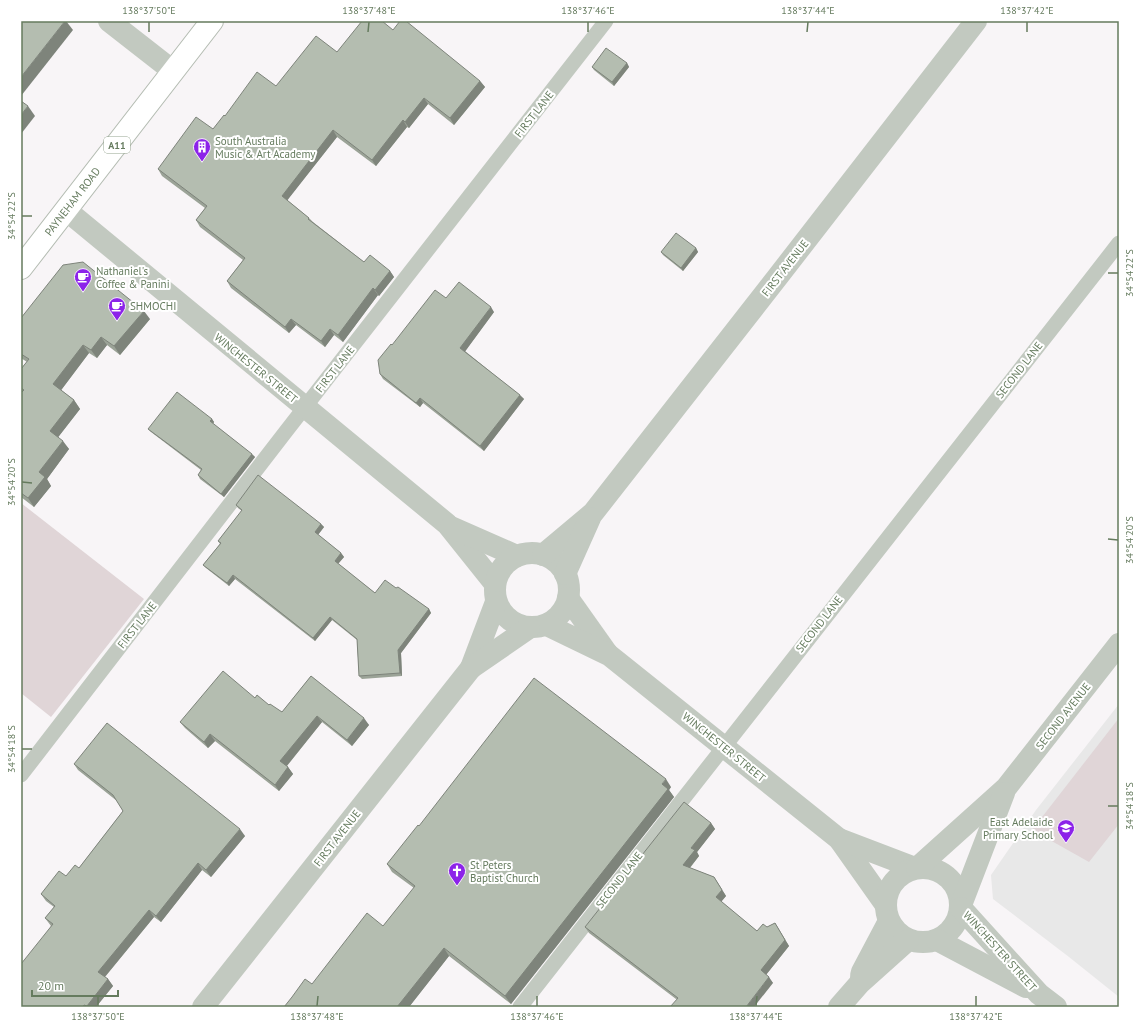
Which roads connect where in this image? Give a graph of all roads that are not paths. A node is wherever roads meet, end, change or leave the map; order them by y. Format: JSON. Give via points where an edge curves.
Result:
{"nodes":[{"id":1,"x":109,"y":21,"type":"edge"},
{"id":2,"x":212,"y":21,"type":"edge"},
{"id":3,"x":606,"y":21,"type":"edge"},
{"id":4,"x":976,"y":21,"type":"edge"},
{"id":5,"x":173,"y":71,"type":"junction"},
{"id":6,"x":66,"y":210,"type":"junction"},
{"id":7,"x":1119,"y":243,"type":"edge"},
{"id":8,"x":21,"y":268,"type":"edge"},
{"id":9,"x":305,"y":408,"type":"junction"},
{"id":10,"x":592,"y":513,"type":"junction"},
{"id":11,"x":446,"y":524,"type":"junction"},
{"id":12,"x":542,"y":555,"type":"junction"},
{"id":13,"x":517,"y":556,"type":"junction"},
{"id":14,"x":565,"y":574,"type":"junction"},
{"id":15,"x":495,"y":593,"type":"junction"},
{"id":16,"x":568,"y":598,"type":"junction"},
{"id":17,"x":538,"y":626,"type":"junction"},
{"id":18,"x":1119,"y":644,"type":"edge"},
{"id":19,"x":609,"y":655,"type":"junction"},
{"id":20,"x":471,"y":668,"type":"junction"},
{"id":21,"x":723,"y":746,"type":"junction"},
{"id":22,"x":21,"y":776,"type":"edge"},
{"id":23,"x":1006,"y":788,"type":"junction"},
{"id":24,"x":839,"y":839,"type":"junction"},
{"id":25,"x":916,"y":868,"type":"junction"},
{"id":26,"x":961,"y":906,"type":"junction"},
{"id":27,"x":887,"y":912,"type":"junction"},
{"id":28,"x":908,"y":940,"type":"junction"},
{"id":29,"x":937,"y":940,"type":"junction"},
{"id":30,"x":860,"y":983,"type":"junction"},
{"id":31,"x":1048,"y":1000,"type":"edge"},
{"id":32,"x":203,"y":1007,"type":"edge"},
{"id":33,"x":520,"y":1007,"type":"edge"},
{"id":34,"x":839,"y":1007,"type":"edge"}],
"edges":[{"from":1,"to":5,"type":"street"},
{"from":2,"to":5,"type":"main road","name":"PAYNEHAM ROAD","number":"A11"},
{"from":3,"to":9,"type":"lane","name":"FIRST LANE"},
{"from":4,"to":10,"type":"street","name":"FIRST AVENUE"},
{"from":5,"to":6,"type":"main road","name":"PAYNEHAM ROAD","number":"A11"},
{"from":6,"to":8,"type":"main road","name":"PAYNEHAM ROAD","number":"A11"},
{"from":6,"to":9,"type":"street","name":"WINCHESTER STREET"},
{"from":7,"to":21,"type":"lane","name":"SECOND LANE"},
{"from":9,"to":11,"type":"street","name":"WINCHESTER STREET"},
{"from":9,"to":22,"type":"lane","name":"FIRST LANE"},
{"from":10,"to":12,"type":"street","name":"FIRST AVENUE"},
{"from":10,"to":14,"type":"street","name":"FIRST AVENUE"},
{"from":11,"to":13,"type":"street","name":"WINCHESTER STREET"},
{"from":11,"to":15,"type":"street","name":"WINCHESTER STREET"},
{"from":12,"to":13,"type":"street","via":[[530,553]]},
{"from":12,"to":14,"type":"street","via":[[552,559]]},
{"from":13,"to":15,"type":"street","via":[[506,563],[499,572]]},
{"from":14,"to":16,"type":"street"},
{"from":15,"to":17,"type":"street","via":[[503,615],[515,624]]},
{"from":15,"to":20,"type":"street","name":"FIRST AVENUE"},
{"from":16,"to":17,"type":"street","via":[[557,618]]},
{"from":16,"to":19,"type":"street","name":"WINCHESTER STREET"},
{"from":17,"to":19,"type":"street","name":"WINCHESTER STREET"},
{"from":17,"to":20,"type":"street","name":"FIRST AVENUE"},
{"from":18,"to":23,"type":"street","name":"SECOND AVENUE"},
{"from":19,"to":21,"type":"street","name":"WINCHESTER STREET"},
{"from":20,"to":32,"type":"street","name":"FIRST AVENUE"},
{"from":21,"to":24,"type":"street","name":"WINCHESTER STREET"},
{"from":21,"to":33,"type":"lane","name":"SECOND LANE"},
{"from":23,"to":25,"type":"street","name":"SECOND AVENUE"},
{"from":23,"to":26,"type":"street","name":"SECOND AVENUE"},
{"from":24,"to":25,"type":"street","name":"WINCHESTER STREET"},
{"from":24,"to":27,"type":"street","name":"WINCHESTER STREET"},
{"from":25,"to":26,"type":"street","via":[[933,869],[948,876],[957,889]]},
{"from":25,"to":27,"type":"street","via":[[897,878],[891,885],[887,894]]},
{"from":26,"to":29,"type":"street","via":[[957,921],[949,932]]},
{"from":26,"to":31,"type":"street","name":"WINCHESTER STREET"},
{"from":27,"to":28,"type":"street","via":[[897,932]]},
{"from":27,"to":30,"type":"street","via":[[862,972]]},
{"from":28,"to":29,"type":"street","via":[[928,943]]},
{"from":28,"to":30,"type":"street"},
{"from":29,"to":31,"type":"street","name":"WINCHESTER STREET"},
{"from":30,"to":34,"type":"street"}]}
